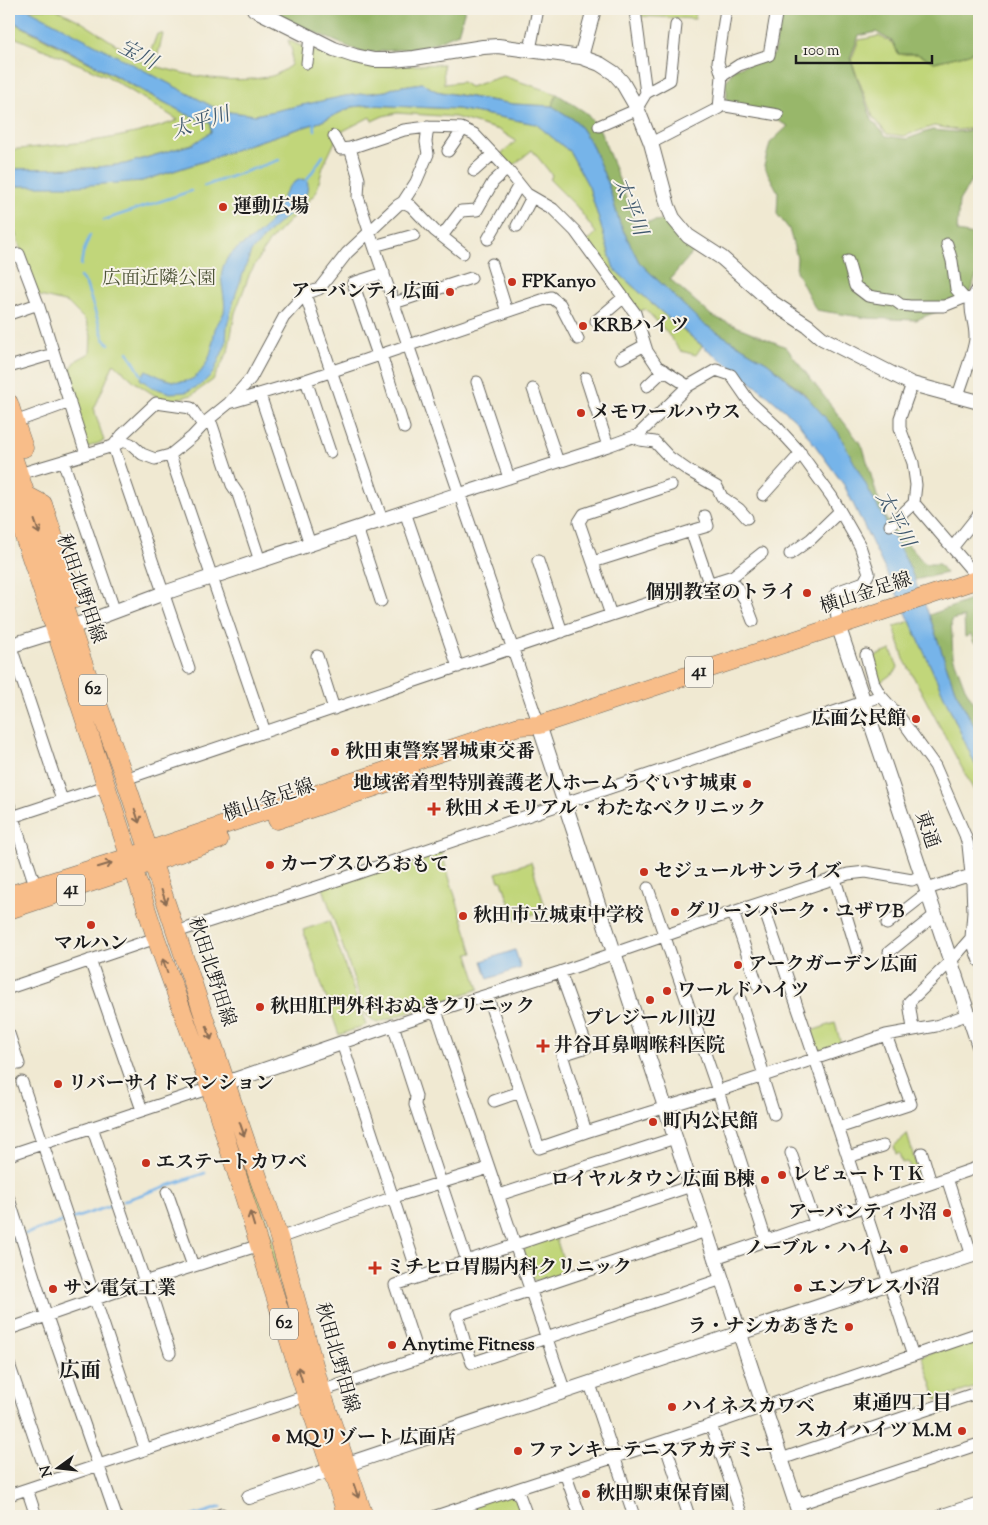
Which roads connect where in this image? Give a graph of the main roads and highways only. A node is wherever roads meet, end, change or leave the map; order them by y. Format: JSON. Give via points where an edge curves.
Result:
{"nodes":[{"id":1,"x":9,"y":403,"type":"edge"},
{"id":2,"x":12,"y":428,"type":"edge"},
{"id":3,"x":16,"y":446,"type":"edge"},
{"id":4,"x":14,"y":475,"type":"edge"},
{"id":5,"x":17,"y":494,"type":"edge"},
{"id":6,"x":12,"y":524,"type":"edge"},
{"id":7,"x":979,"y":579,"type":"edge"},
{"id":8,"x":62,"y":582,"type":"junction"},
{"id":9,"x":75,"y":599,"type":"dead end"},
{"id":10,"x":64,"y":630,"type":"junction"},
{"id":11,"x":52,"y":655,"type":"dead end"},
{"id":12,"x":65,"y":678,"type":"junction"},
{"id":13,"x":150,"y":857,"type":"junction"},
{"id":14,"x":131,"y":863,"type":"junction"},
{"id":15,"x":38,"y":893,"type":"junction"},
{"id":16,"x":9,"y":896,"type":"edge"},
{"id":17,"x":9,"y":910,"type":"edge"},
{"id":18,"x":218,"y":1085,"type":"junction"},
{"id":19,"x":314,"y":1392,"type":"junction"},
{"id":20,"x":339,"y":1468,"type":"junction"},
{"id":21,"x":347,"y":1516,"type":"edge"},
{"id":22,"x":364,"y":1516,"type":"edge"}],
"edges":[{"from":1,"to":2,"type":"main road","name":"秋田北野田線"},
{"from":2,"to":3,"type":"main road","name":"秋田北野田線"},
{"from":3,"to":4,"type":"main road","name":"秋田北野田線","number":"62"},
{"from":4,"to":5,"type":"main road","name":"秋田北野田線","number":"62"},
{"from":5,"to":6,"type":"main road","name":"秋田北野田線","number":"62"},
{"from":5,"to":8,"type":"main road","name":"秋田北野田線","number":"62","one_way":true},
{"from":6,"to":10,"type":"main road","name":"秋田北野田線","number":"62","via":[[48,607]]},
{"from":7,"to":13,"type":"main road","name":"横山金足線","number":"41","via":[[539,725],[523,736],[348,790]]},
{"from":8,"to":9,"type":"main road"},
{"from":8,"to":10,"type":"main road","name":"秋田北野田線","number":"62"},
{"from":10,"to":12,"type":"main road","name":"秋田北野田線","number":"62"},
{"from":10,"to":13,"type":"main road","name":"秋田北野田線","number":"62","one_way":true,"via":[[80,654]]},
{"from":11,"to":12,"type":"main road"},
{"from":12,"to":14,"type":"main road","name":"秋田北野田線","number":"62","via":[[98,762]]},
{"from":13,"to":14,"type":"main road","name":"横山金足線","number":"41"},
{"from":13,"to":18,"type":"main road","name":"秋田北野田線","number":"62","one_way":true,"via":[[176,932]]},
{"from":14,"to":15,"type":"main road","name":"横山金足線","number":"41"},
{"from":18,"to":14,"type":"main road","name":"秋田北野田線","number":"62","one_way":true,"via":[[156,938]]},
{"from":15,"to":16,"type":"main road","name":"横山金足線","number":"41"},
{"from":15,"to":17,"type":"main road","name":"横山金足線","number":"41"},
{"from":19,"to":18,"type":"main road","name":"秋田北野田線","number":"62","one_way":true,"via":[[260,1245]]},
{"from":18,"to":19,"type":"main road","name":"秋田北野田線","number":"62","one_way":true,"via":[[280,1238]]},
{"from":19,"to":20,"type":"main road","name":"秋田北野田線","number":"62"},
{"from":20,"to":21,"type":"main road","name":"秋田北野田線","number":"62"},
{"from":20,"to":22,"type":"main road","name":"秋田北野田線","number":"62","one_way":true}]}
